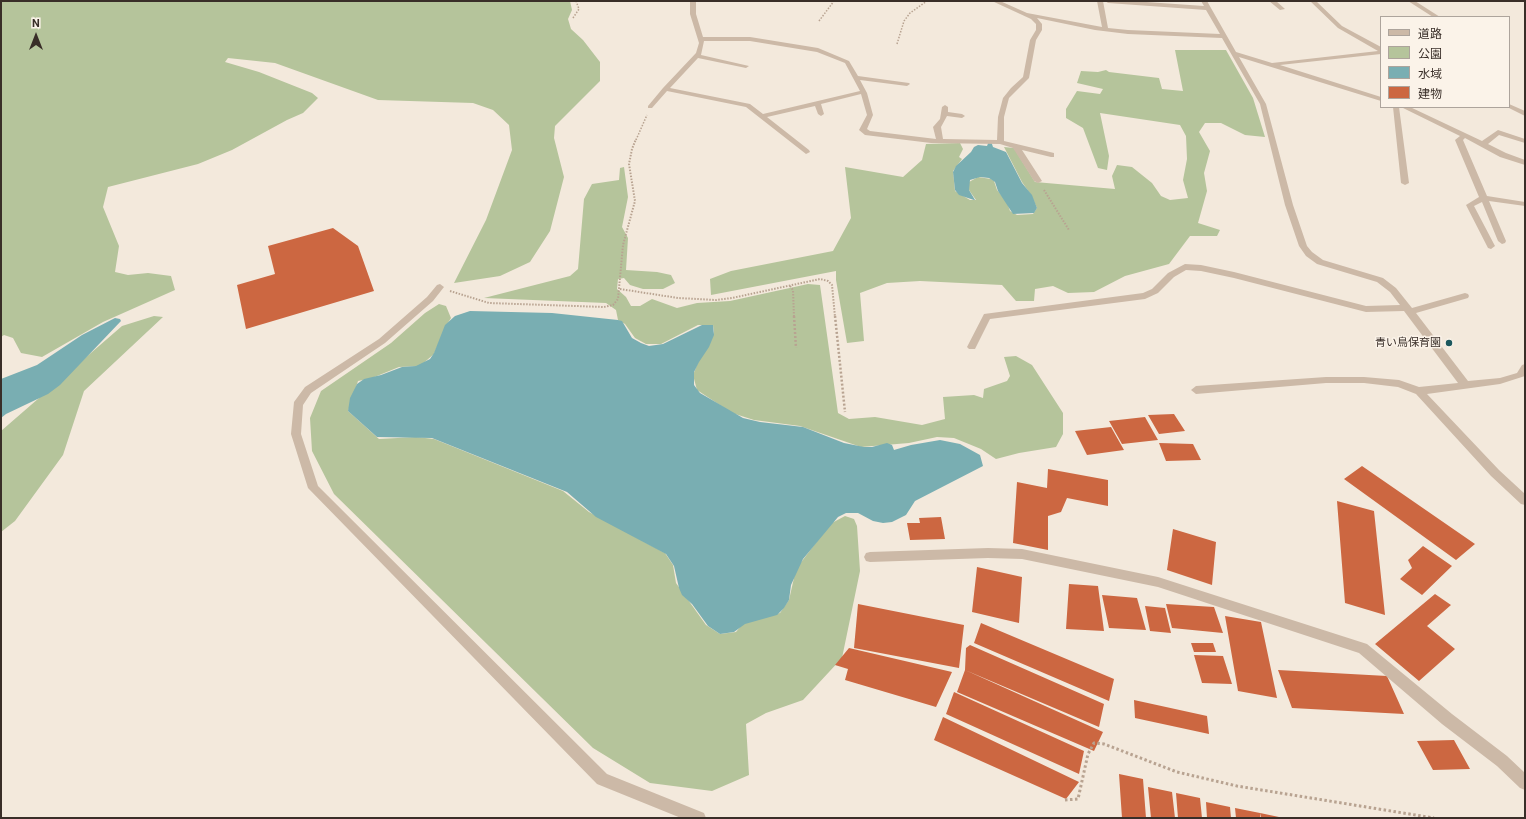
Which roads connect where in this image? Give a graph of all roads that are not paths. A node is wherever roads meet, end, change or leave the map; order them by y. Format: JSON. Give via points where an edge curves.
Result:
{"nodes":[{"id":1,"x":693,"y":1,"type":"edge"},
{"id":2,"x":995,"y":1,"type":"edge"},
{"id":3,"x":1100,"y":1,"type":"edge"},
{"id":4,"x":1108,"y":1,"type":"edge"},
{"id":5,"x":1204,"y":1,"type":"edge"},
{"id":6,"x":1272,"y":1,"type":"edge"},
{"id":7,"x":1313,"y":1,"type":"edge"},
{"id":8,"x":1411,"y":1,"type":"edge"},
{"id":9,"x":1208,"y":8,"type":"junction"},
{"id":10,"x":1282,"y":9,"type":"dead end"},
{"id":11,"x":1435,"y":16,"type":"edge"},
{"id":12,"x":1030,"y":17,"type":"junction"},
{"id":13,"x":1105,"y":29,"type":"junction"},
{"id":14,"x":1224,"y":36,"type":"junction"},
{"id":15,"x":702,"y":39,"type":"junction"},
{"id":16,"x":1380,"y":49,"type":"edge"},
{"id":17,"x":1234,"y":53,"type":"junction"},
{"id":18,"x":697,"y":56,"type":"junction"},
{"id":19,"x":1270,"y":64,"type":"junction"},
{"id":20,"x":746,"y":66,"type":"dead end"},
{"id":21,"x":856,"y":78,"type":"junction"},
{"id":22,"x":907,"y":84,"type":"dead end"},
{"id":23,"x":665,"y":89,"type":"junction"},
{"id":24,"x":863,"y":92,"type":"junction"},
{"id":25,"x":1380,"y":100,"type":"edge"},
{"id":26,"x":817,"y":103,"type":"junction"},
{"id":27,"x":1510,"y":106,"type":"edge"},
{"id":28,"x":650,"y":107,"type":"road end"},
{"id":29,"x":1396,"y":108,"type":"edge"},
{"id":30,"x":1406,"y":108,"type":"edge"},
{"id":31,"x":821,"y":114,"type":"dead end"},
{"id":32,"x":1525,"y":114,"type":"edge"},
{"id":33,"x":762,"y":116,"type":"junction"},
{"id":34,"x":962,"y":116,"type":"dead end"},
{"id":35,"x":1465,"y":135,"type":"junction"},
{"id":36,"x":940,"y":140,"type":"junction"},
{"id":37,"x":1525,"y":141,"type":"edge"},
{"id":38,"x":1000,"y":142,"type":"junction"},
{"id":39,"x":1483,"y":144,"type":"junction"},
{"id":40,"x":1016,"y":146,"type":"junction"},
{"id":41,"x":806,"y":152,"type":"dead end"},
{"id":42,"x":1051,"y":155,"type":"dead end"},
{"id":43,"x":1525,"y":162,"type":"edge"},
{"id":44,"x":1038,"y":181,"type":"road end"},
{"id":45,"x":1405,"y":183,"type":"dead end"},
{"id":46,"x":1484,"y":198,"type":"junction"},
{"id":47,"x":1525,"y":204,"type":"edge"},
{"id":48,"x":1502,"y":241,"type":"dead end"},
{"id":49,"x":1492,"y":246,"type":"dead end"},
{"id":50,"x":440,"y":287,"type":"road end"},
{"id":51,"x":1465,"y":296,"type":"dead end"},
{"id":52,"x":1408,"y":310,"type":"junction"},
{"id":53,"x":972,"y":347,"type":"dead end"},
{"id":54,"x":1525,"y":367,"type":"edge"},
{"id":55,"x":1466,"y":386,"type":"junction"},
{"id":56,"x":1196,"y":390,"type":"dead end"},
{"id":57,"x":1419,"y":391,"type":"junction"},
{"id":58,"x":1525,"y":501,"type":"edge"},
{"id":59,"x":870,"y":557,"type":"dead end"},
{"id":60,"x":1525,"y":783,"type":"edge"},
{"id":61,"x":699,"y":818,"type":"edge"}],
"edges":[{"from":1,"to":15,"type":"street","via":[[693,14]]},
{"from":2,"to":12,"type":"street"},
{"from":3,"to":13,"type":"street"},
{"from":4,"to":9,"type":"street"},
{"from":5,"to":9,"type":"street"},
{"from":6,"to":10,"type":"street"},
{"from":7,"to":16,"type":"street","via":[[1340,27]]},
{"from":8,"to":11,"type":"street"},
{"from":9,"to":14,"type":"street"},
{"from":12,"to":13,"type":"street"},
{"from":12,"to":38,"type":"street","via":[[1040,24],[1039,30],[1033,40],[1026,78],[1006,98],[1000,117]]},
{"from":13,"to":14,"type":"street"},
{"from":14,"to":17,"type":"street"},
{"from":15,"to":18,"type":"street"},
{"from":15,"to":21,"type":"street","via":[[750,39],[818,50],[847,62]]},
{"from":16,"to":19,"type":"street"},
{"from":17,"to":19,"type":"street"},
{"from":17,"to":52,"type":"street","via":[[1263,104],[1289,205],[1303,246],[1320,262],[1380,280],[1393,290]]},
{"from":18,"to":20,"type":"street"},
{"from":18,"to":23,"type":"street"},
{"from":19,"to":25,"type":"street"},
{"from":21,"to":22,"type":"street"},
{"from":21,"to":24,"type":"street"},
{"from":23,"to":28,"type":"street"},
{"from":23,"to":33,"type":"street","via":[[739,102],[748,105]]},
{"from":24,"to":26,"type":"street"},
{"from":24,"to":36,"type":"street","via":[[870,115],[863,130],[868,133]]},
{"from":26,"to":31,"type":"street"},
{"from":26,"to":33,"type":"street"},
{"from":27,"to":32,"type":"street"},
{"from":29,"to":45,"type":"street"},
{"from":30,"to":35,"type":"street"},
{"from":33,"to":41,"type":"street"},
{"from":34,"to":36,"type":"street","via":[[944,110],[943,119],[937,127]]},
{"from":35,"to":39,"type":"street"},
{"from":35,"to":46,"type":"street","via":[[1459,140]]},
{"from":36,"to":38,"type":"street"},
{"from":37,"to":39,"type":"street","via":[[1498,132]]},
{"from":38,"to":40,"type":"street"},
{"from":39,"to":43,"type":"street","via":[[1503,155]]},
{"from":40,"to":42,"type":"street"},
{"from":40,"to":44,"type":"street"},
{"from":46,"to":47,"type":"street"},
{"from":46,"to":48,"type":"street"},
{"from":46,"to":49,"type":"street","via":[[1470,205]]},
{"from":50,"to":61,"type":"street","via":[[382,341],[308,390],[298,405],[296,434],[313,488],[602,778]]},
{"from":51,"to":52,"type":"street"},
{"from":52,"to":53,"type":"street","via":[[1366,308],[1234,275],[1201,268],[1185,268],[1171,275],[1155,291],[1145,296],[987,316]]},
{"from":52,"to":55,"type":"street"},
{"from":54,"to":55,"type":"street","via":[[1521,376]]},
{"from":55,"to":57,"type":"street"},
{"from":56,"to":57,"type":"street","via":[[1326,380],[1364,380],[1399,384]]},
{"from":57,"to":58,"type":"street","via":[[1495,473]]},
{"from":59,"to":60,"type":"street","via":[[1022,554],[1158,582],[1363,648],[1447,719],[1502,761]]}]}
